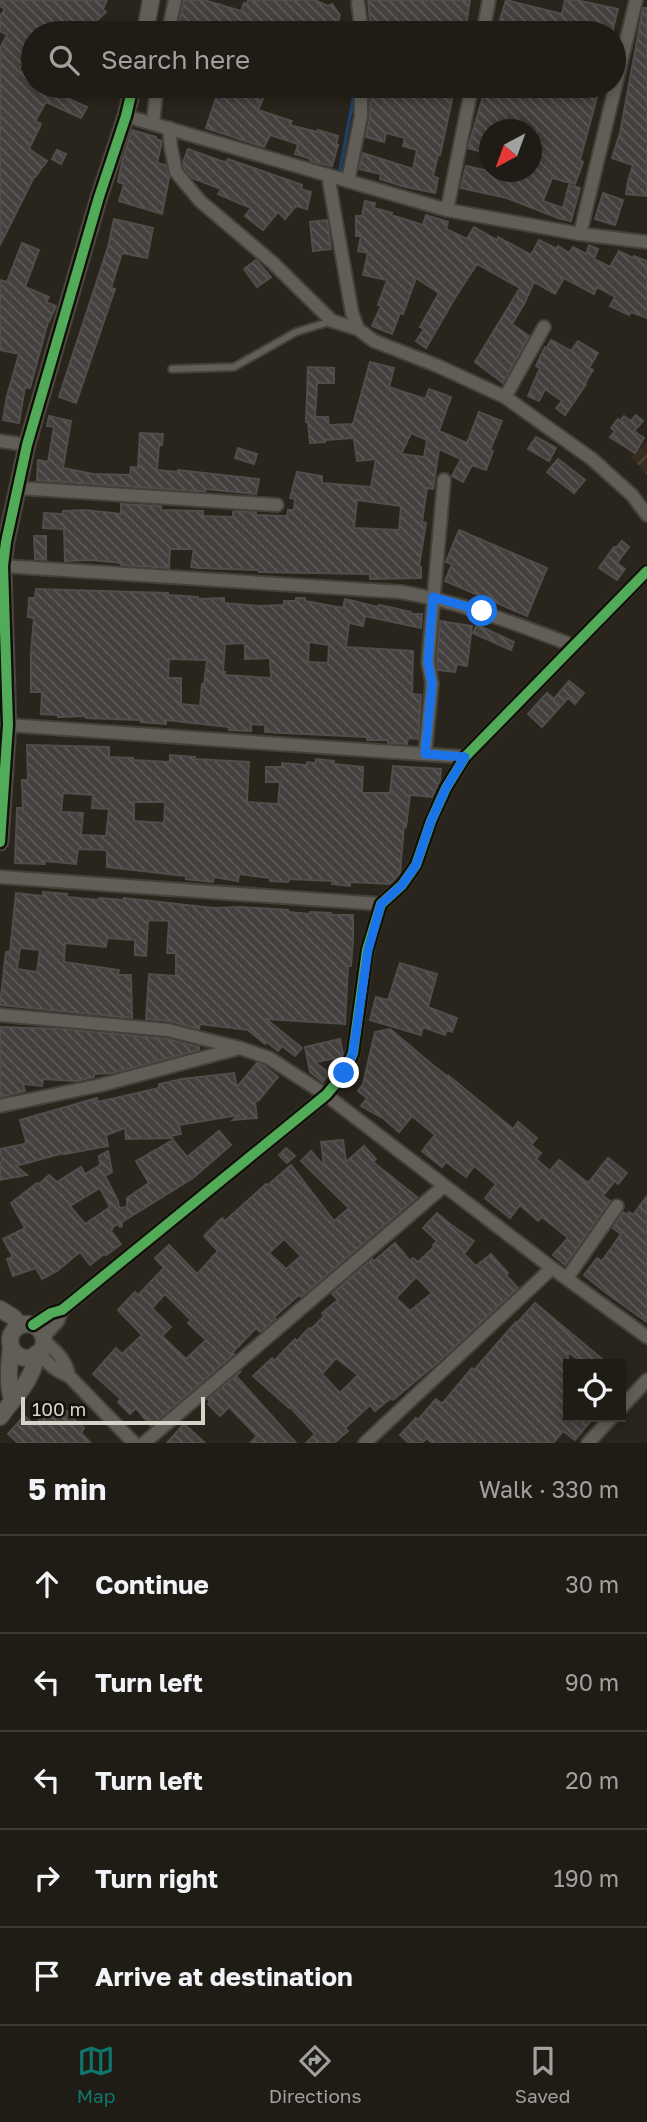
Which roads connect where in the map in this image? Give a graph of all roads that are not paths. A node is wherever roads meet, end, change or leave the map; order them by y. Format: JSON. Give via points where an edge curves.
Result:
{"nodes":[{"id":1,"x":151,"y":0,"type":"edge"},
{"id":2,"x":175,"y":0,"type":"edge"},
{"id":3,"x":489,"y":0,"type":"edge"},
{"id":4,"x":636,"y":0,"type":"edge"},
{"id":5,"x":358,"y":3,"type":"dead end"},
{"id":6,"x":147,"y":21,"type":"edge"},
{"id":7,"x":170,"y":21,"type":"edge"},
{"id":8,"x":360,"y":21,"type":"edge"},
{"id":9,"x":485,"y":21,"type":"edge"},
{"id":10,"x":626,"y":42,"type":"edge"},
{"id":11,"x":130,"y":98,"type":"edge"},
{"id":12,"x":156,"y":98,"type":"edge"},
{"id":13,"x":361,"y":98,"type":"edge"},
{"id":14,"x":470,"y":98,"type":"edge"},
{"id":15,"x":613,"y":98,"type":"edge"},
{"id":16,"x":126,"y":116,"type":"junction"},
{"id":17,"x":153,"y":123,"type":"junction"},
{"id":18,"x":169,"y":128,"type":"junction"},
{"id":19,"x":328,"y":175,"type":"junction"},
{"id":20,"x":348,"y":181,"type":"junction"},
{"id":21,"x":447,"y":210,"type":"junction"},
{"id":22,"x":580,"y":234,"type":"junction"},
{"id":23,"x":647,"y":243,"type":"edge"},
{"id":24,"x":332,"y":321,"type":"junction"},
{"id":25,"x":544,"y":327,"type":"dead end"},
{"id":26,"x":359,"y":329,"type":"junction"},
{"id":27,"x":172,"y":369,"type":"dead end"},
{"id":28,"x":505,"y":397,"type":"junction"},
{"id":29,"x":0,"y":441,"type":"edge"},
{"id":30,"x":27,"y":445,"type":"junction"},
{"id":31,"x":444,"y":480,"type":"dead end"},
{"id":32,"x":18,"y":488,"type":"junction"},
{"id":33,"x":277,"y":505,"type":"dead end"},
{"id":34,"x":647,"y":514,"type":"edge"},
{"id":35,"x":3,"y":542,"type":"edge"},
{"id":36,"x":3,"y":566,"type":"junction"},
{"id":37,"x":647,"y":571,"type":"edge"},
{"id":38,"x":433,"y":597,"type":"junction"},
{"id":39,"x":572,"y":645,"type":"junction"},
{"id":40,"x":8,"y":725,"type":"junction"},
{"id":41,"x":425,"y":754,"type":"junction"},
{"id":42,"x":465,"y":757,"type":"junction"},
{"id":43,"x":0,"y":842,"type":"edge"},
{"id":44,"x":0,"y":877,"type":"edge"},
{"id":45,"x":381,"y":904,"type":"junction"},
{"id":46,"x":0,"y":1015,"type":"edge"},
{"id":47,"x":240,"y":1048,"type":"junction"},
{"id":48,"x":326,"y":1095,"type":"junction"},
{"id":49,"x":0,"y":1106,"type":"edge"},
{"id":50,"x":444,"y":1186,"type":"junction"},
{"id":51,"x":617,"y":1206,"type":"dead end"},
{"id":52,"x":552,"y":1268,"type":"junction"},
{"id":53,"x":568,"y":1278,"type":"junction"},
{"id":54,"x":0,"y":1309,"type":"edge"},
{"id":55,"x":647,"y":1337,"type":"edge"},
{"id":56,"x":36,"y":1339,"type":"junction"},
{"id":57,"x":7,"y":1342,"type":"edge"},
{"id":58,"x":647,"y":1380,"type":"edge"},
{"id":59,"x":12,"y":1400,"type":"junction"},
{"id":60,"x":626,"y":1403,"type":"edge"},
{"id":61,"x":0,"y":1417,"type":"edge"},
{"id":62,"x":607,"y":1422,"type":"edge"},
{"id":63,"x":134,"y":1443,"type":"edge"},
{"id":64,"x":144,"y":1443,"type":"edge"},
{"id":65,"x":365,"y":1443,"type":"edge"},
{"id":66,"x":588,"y":1443,"type":"edge"}],
"edges":[{"from":1,"to":6,"type":"street"},
{"from":2,"to":7,"type":"street"},
{"from":3,"to":9,"type":"street"},
{"from":4,"to":10,"type":"street"},
{"from":5,"to":8,"type":"street"},
{"from":11,"to":16,"type":"street"},
{"from":12,"to":17,"type":"street"},
{"from":13,"to":20,"type":"street"},
{"from":14,"to":21,"type":"street"},
{"from":15,"to":22,"type":"street"},
{"from":16,"to":17,"type":"street"},
{"from":16,"to":30,"type":"street"},
{"from":17,"to":18,"type":"street"},
{"from":18,"to":19,"type":"street"},
{"from":18,"to":24,"type":"street","via":[[176,172],[201,201]]},
{"from":19,"to":20,"type":"street"},
{"from":19,"to":26,"type":"street","via":[[352,313]]},
{"from":20,"to":21,"type":"street"},
{"from":21,"to":22,"type":"street"},
{"from":22,"to":23,"type":"street"},
{"from":24,"to":26,"type":"street"},
{"from":24,"to":27,"type":"lane","via":[[296,332],[233,367]]},
{"from":25,"to":28,"type":"street"},
{"from":26,"to":28,"type":"street","via":[[374,341]]},
{"from":28,"to":34,"type":"street","via":[[592,459]]},
{"from":29,"to":30,"type":"street"},
{"from":30,"to":32,"type":"street"},
{"from":31,"to":38,"type":"street"},
{"from":32,"to":33,"type":"street"},
{"from":32,"to":35,"type":"street"},
{"from":35,"to":36,"type":"street"},
{"from":36,"to":38,"type":"street"},
{"from":36,"to":40,"type":"street"},
{"from":37,"to":39,"type":"street"},
{"from":38,"to":39,"type":"street"},
{"from":38,"to":41,"type":"street"},
{"from":39,"to":42,"type":"street"},
{"from":40,"to":41,"type":"street"},
{"from":40,"to":43,"type":"street"},
{"from":41,"to":42,"type":"street"},
{"from":42,"to":45,"type":"street","via":[[436,810],[416,865]]},
{"from":44,"to":45,"type":"street"},
{"from":45,"to":48,"type":"street","via":[[368,950],[353,1053]]},
{"from":46,"to":47,"type":"street","via":[[168,1030]]},
{"from":47,"to":48,"type":"street","via":[[269,1058]]},
{"from":47,"to":49,"type":"street"},
{"from":48,"to":50,"type":"street"},
{"from":48,"to":56,"type":"street","via":[[62,1310],[58,1321]]},
{"from":50,"to":52,"type":"street"},
{"from":50,"to":64,"type":"street"},
{"from":51,"to":53,"type":"street"},
{"from":52,"to":53,"type":"street"},
{"from":52,"to":65,"type":"street"},
{"from":53,"to":55,"type":"street"},
{"from":54,"to":56,"type":"street"},
{"from":56,"to":57,"type":"street","via":[[13,1331]]},
{"from":56,"to":57,"type":"street","via":[[27,1357]]},
{"from":56,"to":59,"type":"street","via":[[35,1366]]},
{"from":56,"to":63,"type":"street","via":[[48,1364],[69,1376]]},
{"from":57,"to":59,"type":"street"},
{"from":58,"to":60,"type":"street"},
{"from":59,"to":61,"type":"street"},
{"from":62,"to":66,"type":"street"}]}
